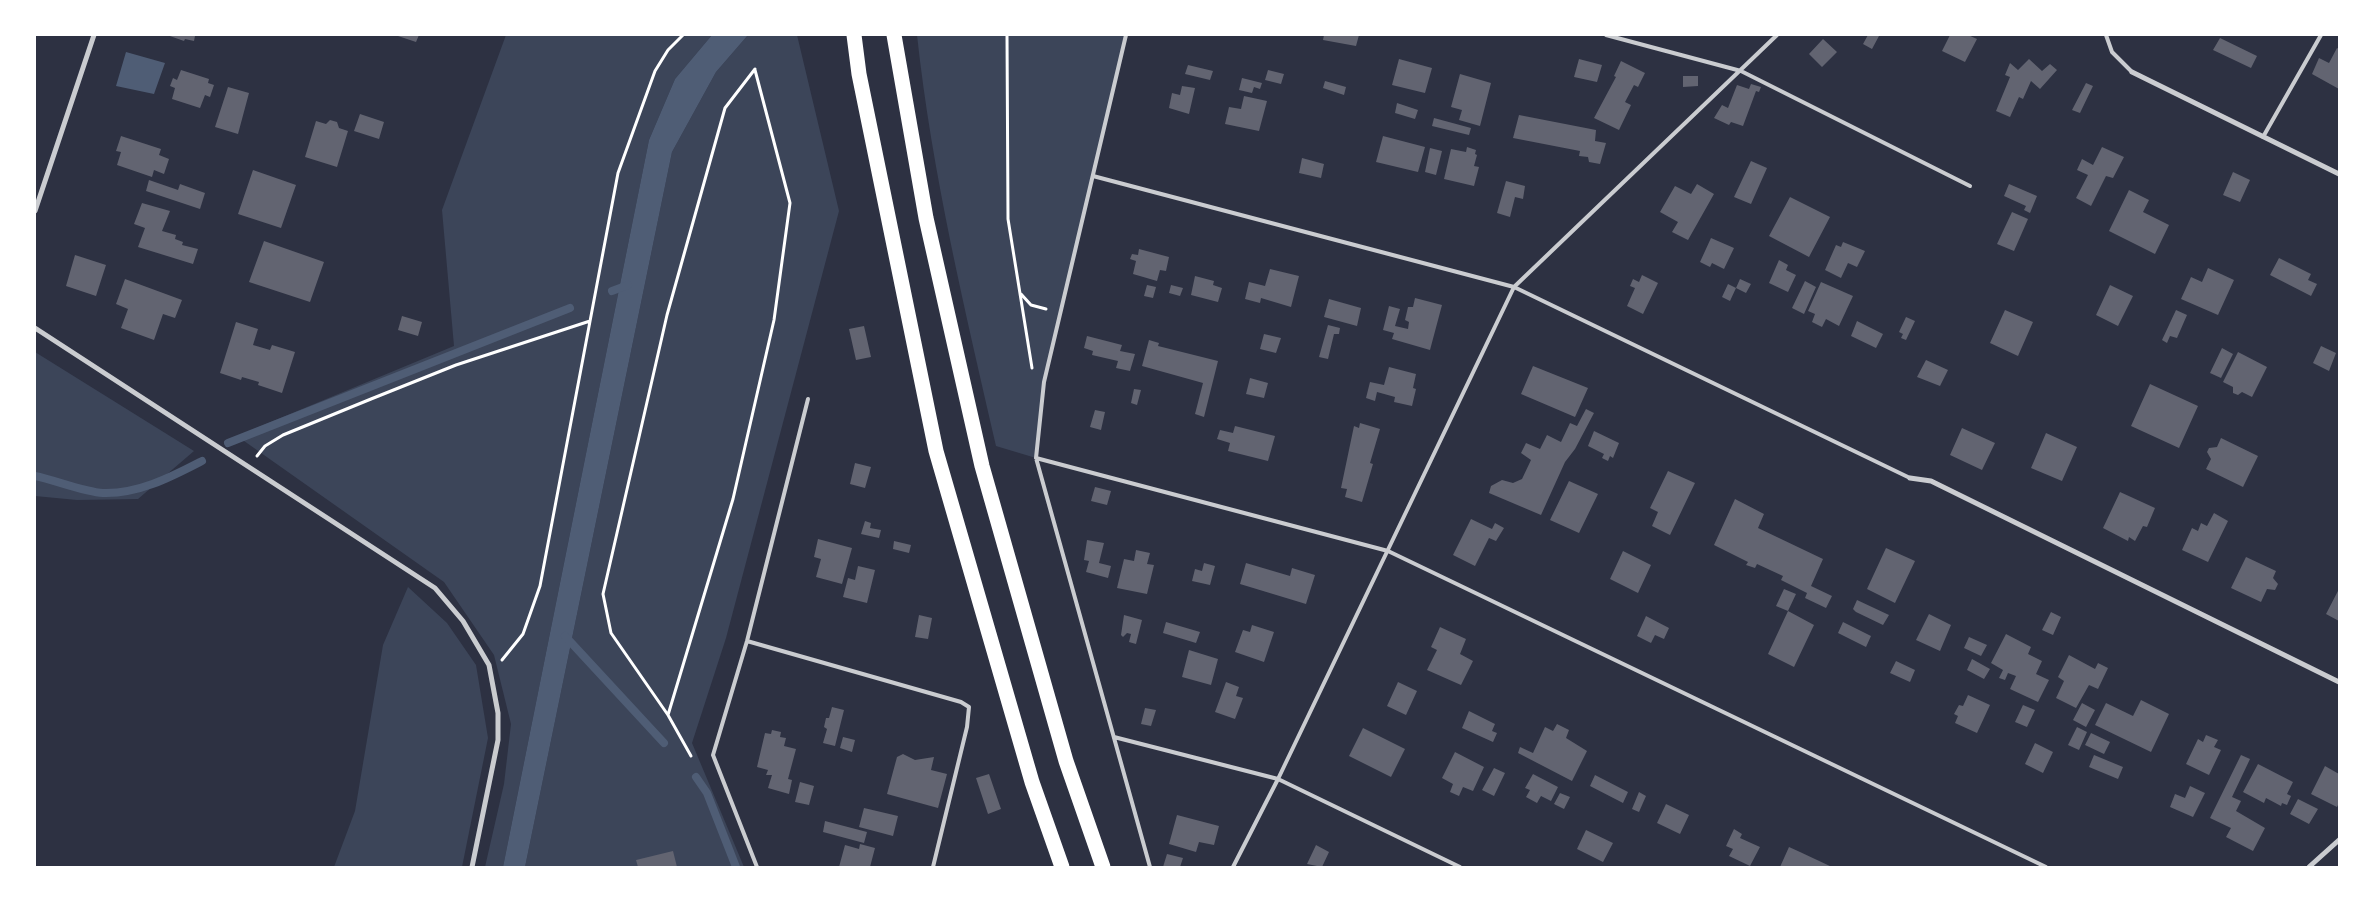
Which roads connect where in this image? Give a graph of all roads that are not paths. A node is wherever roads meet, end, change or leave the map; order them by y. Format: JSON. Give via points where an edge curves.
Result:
{"nodes":[{"id":1,"x":94,"y":35,"type":"edge"},
{"id":2,"x":854,"y":35,"type":"edge"},
{"id":3,"x":894,"y":35,"type":"edge"},
{"id":4,"x":1126,"y":35,"type":"edge"},
{"id":5,"x":1606,"y":35,"type":"edge"},
{"id":6,"x":1776,"y":35,"type":"edge"},
{"id":7,"x":2106,"y":35,"type":"edge"},
{"id":8,"x":2322,"y":35,"type":"edge"},
{"id":9,"x":1741,"y":71,"type":"junction"},
{"id":10,"x":2132,"y":72,"type":"joint"},
{"id":11,"x":2263,"y":137,"type":"junction"},
{"id":12,"x":2339,"y":174,"type":"edge"},
{"id":13,"x":1093,"y":176,"type":"junction"},
{"id":14,"x":1970,"y":186,"type":"dead end"},
{"id":15,"x":35,"y":211,"type":"edge"},
{"id":16,"x":1514,"y":287,"type":"junction"},
{"id":17,"x":35,"y":328,"type":"edge"},
{"id":18,"x":808,"y":399,"type":"dead end"},
{"id":19,"x":1036,"y":458,"type":"junction"},
{"id":20,"x":1910,"y":478,"type":"joint"},
{"id":21,"x":1388,"y":551,"type":"junction"},
{"id":22,"x":747,"y":641,"type":"junction"},
{"id":23,"x":2339,"y":682,"type":"edge"},
{"id":24,"x":1114,"y":737,"type":"junction"},
{"id":25,"x":1278,"y":779,"type":"junction"},
{"id":26,"x":2339,"y":840,"type":"edge"},
{"id":27,"x":472,"y":867,"type":"edge"},
{"id":28,"x":757,"y":867,"type":"edge"},
{"id":29,"x":933,"y":867,"type":"edge"},
{"id":30,"x":1062,"y":867,"type":"edge"},
{"id":31,"x":1103,"y":867,"type":"edge"},
{"id":32,"x":1150,"y":867,"type":"edge"},
{"id":33,"x":1233,"y":867,"type":"edge"},
{"id":34,"x":1460,"y":867,"type":"edge"},
{"id":35,"x":2046,"y":867,"type":"edge"},
{"id":36,"x":2309,"y":867,"type":"edge"}],
"edges":[{"from":1,"to":15,"type":"street"},
{"from":2,"to":30,"type":"highway","via":[[859,74],[936,451],[1032,782]]},
{"from":3,"to":31,"type":"highway","via":[[926,218],[982,466],[1066,761]]},
{"from":4,"to":13,"type":"lane"},
{"from":5,"to":9,"type":"lane"},
{"from":6,"to":9,"type":"lane"},
{"from":7,"to":10,"type":"lane","via":[[2112,52]]},
{"from":8,"to":11,"type":"lane"},
{"from":9,"to":14,"type":"lane"},
{"from":9,"to":16,"type":"lane"},
{"from":10,"to":11,"type":"street"},
{"from":11,"to":12,"type":"street"},
{"from":13,"to":16,"type":"lane"},
{"from":13,"to":19,"type":"lane","via":[[1044,382]]},
{"from":16,"to":20,"type":"lane"},
{"from":16,"to":21,"type":"lane"},
{"from":17,"to":27,"type":"street","via":[[434,588],[463,621],[489,665],[498,713],[498,740]]},
{"from":18,"to":22,"type":"lane"},
{"from":19,"to":21,"type":"lane"},
{"from":19,"to":24,"type":"lane"},
{"from":20,"to":23,"type":"street","via":[[1931,481]]},
{"from":21,"to":25,"type":"lane"},
{"from":21,"to":35,"type":"lane"},
{"from":22,"to":28,"type":"lane","via":[[712,755]]},
{"from":22,"to":29,"type":"lane","via":[[969,706],[967,727]]},
{"from":24,"to":25,"type":"lane"},
{"from":24,"to":32,"type":"lane"},
{"from":25,"to":33,"type":"lane"},
{"from":25,"to":34,"type":"lane"},
{"from":26,"to":36,"type":"street"}]}
